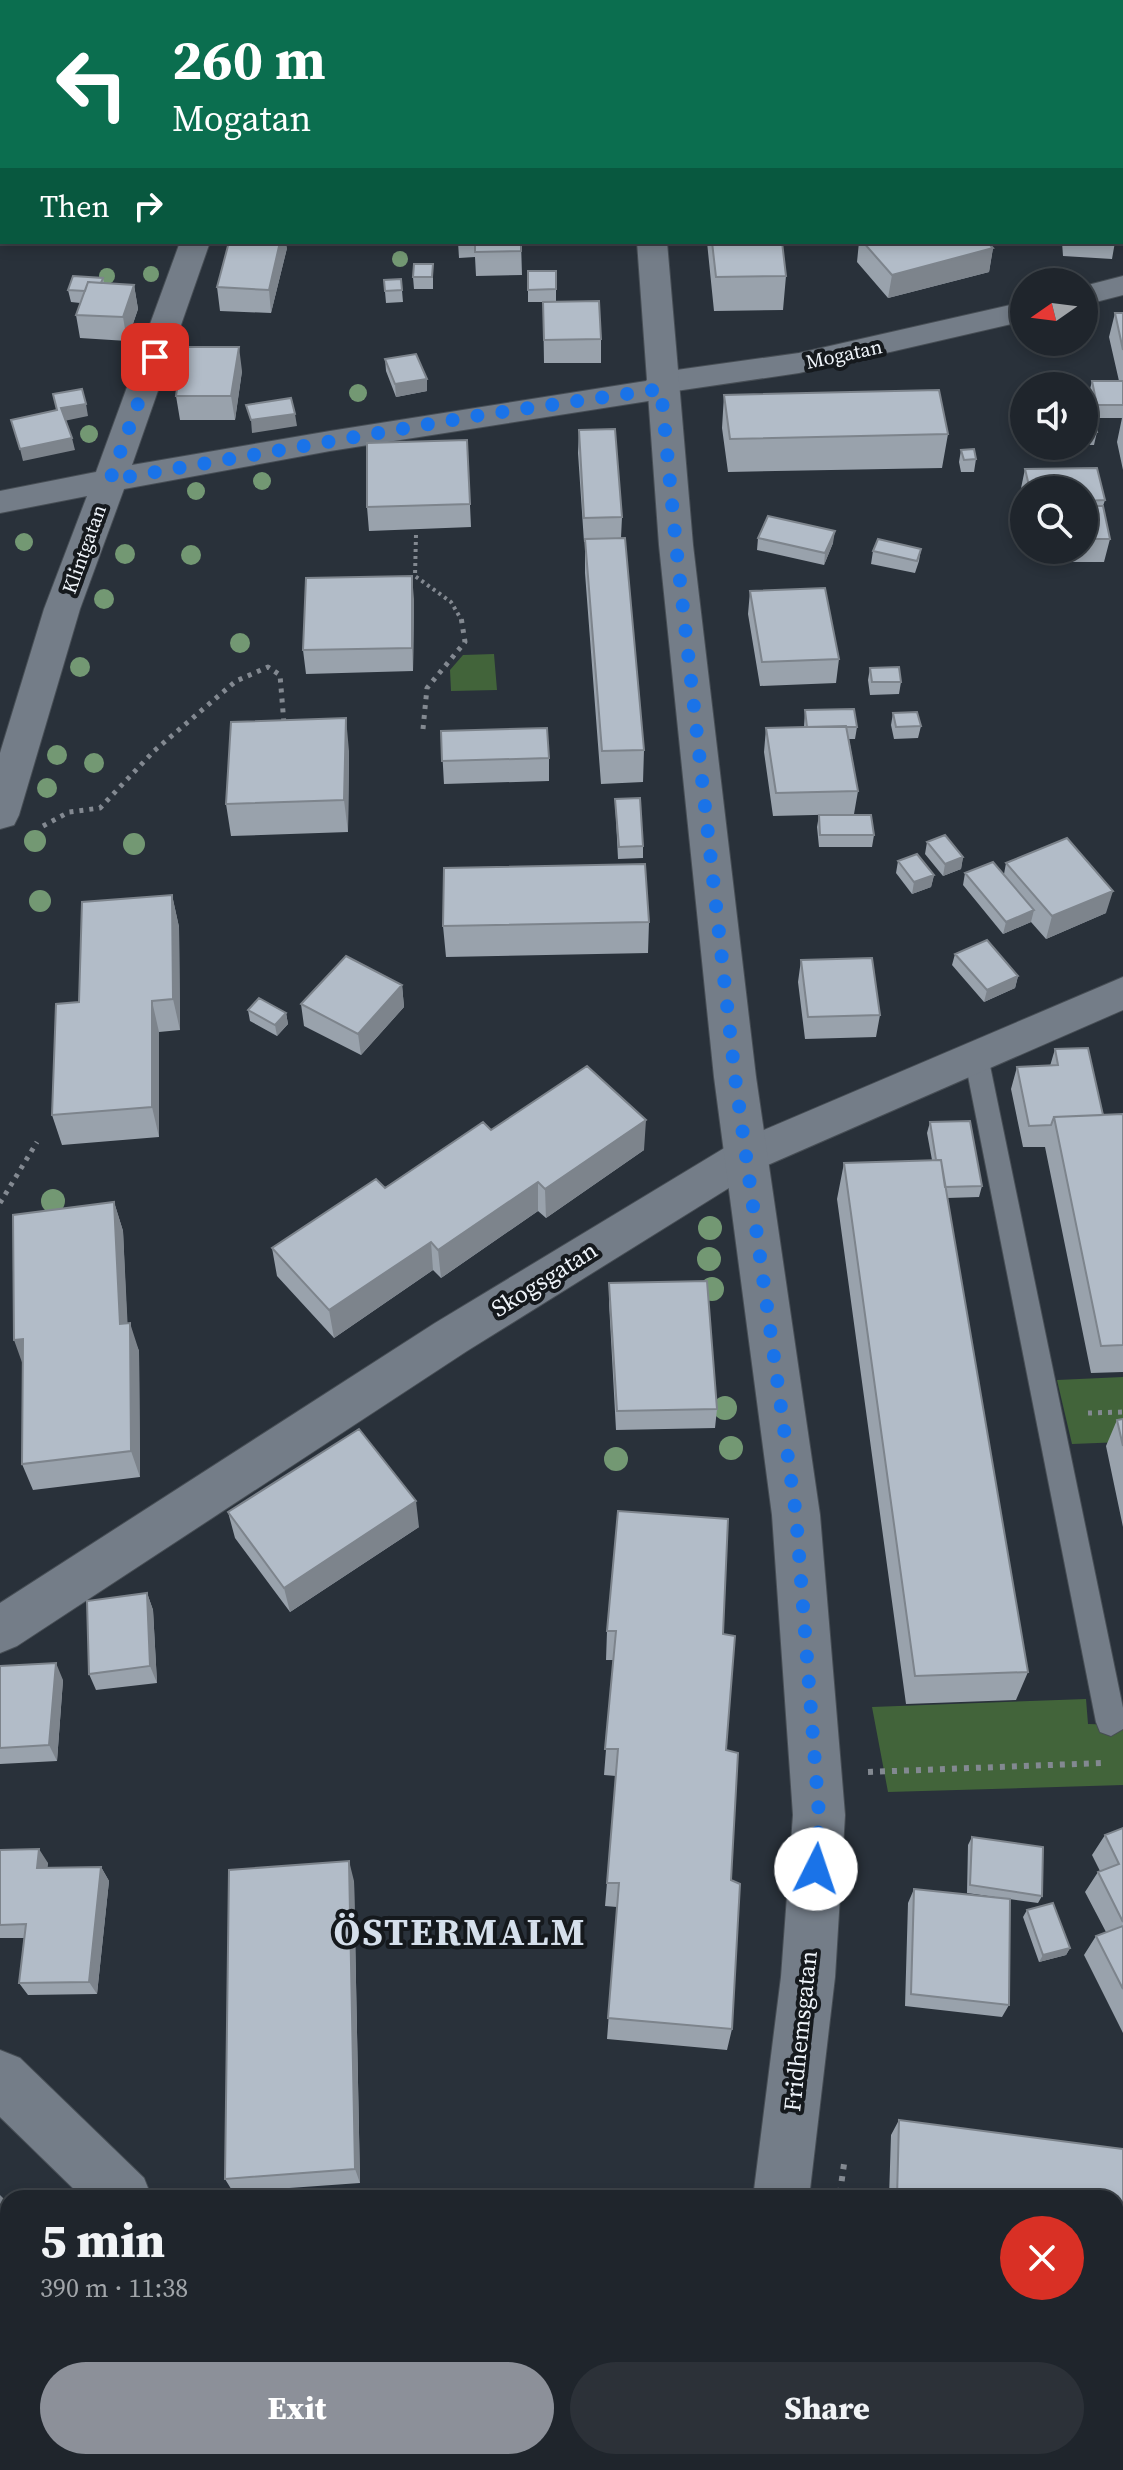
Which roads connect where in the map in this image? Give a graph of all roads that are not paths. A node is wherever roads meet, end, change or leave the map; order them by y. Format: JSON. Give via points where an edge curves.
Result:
{"nodes":[{"id":1,"x":194,"y":244,"type":"edge"},
{"id":2,"x":652,"y":244,"type":"edge"},
{"id":3,"x":1123,"y":285,"type":"edge"},
{"id":4,"x":1098,"y":292,"type":"edge"},
{"id":5,"x":1010,"y":314,"type":"edge"},
{"id":6,"x":662,"y":385,"type":"junction"},
{"id":7,"x":110,"y":480,"type":"junction"},
{"id":8,"x":0,"y":502,"type":"edge"},
{"id":9,"x":0,"y":815,"type":"edge"},
{"id":10,"x":1123,"y":993,"type":"edge"},
{"id":11,"x":976,"y":1056,"type":"junction"},
{"id":12,"x":746,"y":1156,"type":"junction"},
{"id":13,"x":0,"y":1630,"type":"edge"},
{"id":14,"x":1111,"y":1722,"type":"dead end"},
{"id":15,"x":0,"y":2078,"type":"edge"},
{"id":16,"x":116,"y":2190,"type":"edge"},
{"id":17,"x":782,"y":2190,"type":"edge"}],
"edges":[{"from":1,"to":7,"type":"street","name":"Klintgatan"},
{"from":2,"to":6,"type":"street","name":"Fridhemsgatan"},
{"from":3,"to":4,"type":"street"},
{"from":5,"to":6,"type":"street","name":"Mogatan","via":[[843,356]]},
{"from":6,"to":7,"type":"street","name":"Mogatan"},
{"from":6,"to":12,"type":"street","name":"Fridhemsgatan"},
{"from":7,"to":8,"type":"street","name":"Mogatan"},
{"from":7,"to":9,"type":"street","name":"Klintgatan","via":[[62,609]]},
{"from":10,"to":11,"type":"street","name":"Skogsgatan"},
{"from":11,"to":12,"type":"street","name":"Skogsgatan"},
{"from":11,"to":14,"type":"lane"},
{"from":12,"to":13,"type":"street","name":"Skogsgatan","via":[[439,1344]]},
{"from":12,"to":17,"type":"street","name":"Fridhemsgatan","via":[[796,1515],[819,1815],[808,1977]]},
{"from":15,"to":16,"type":"street"}]}
